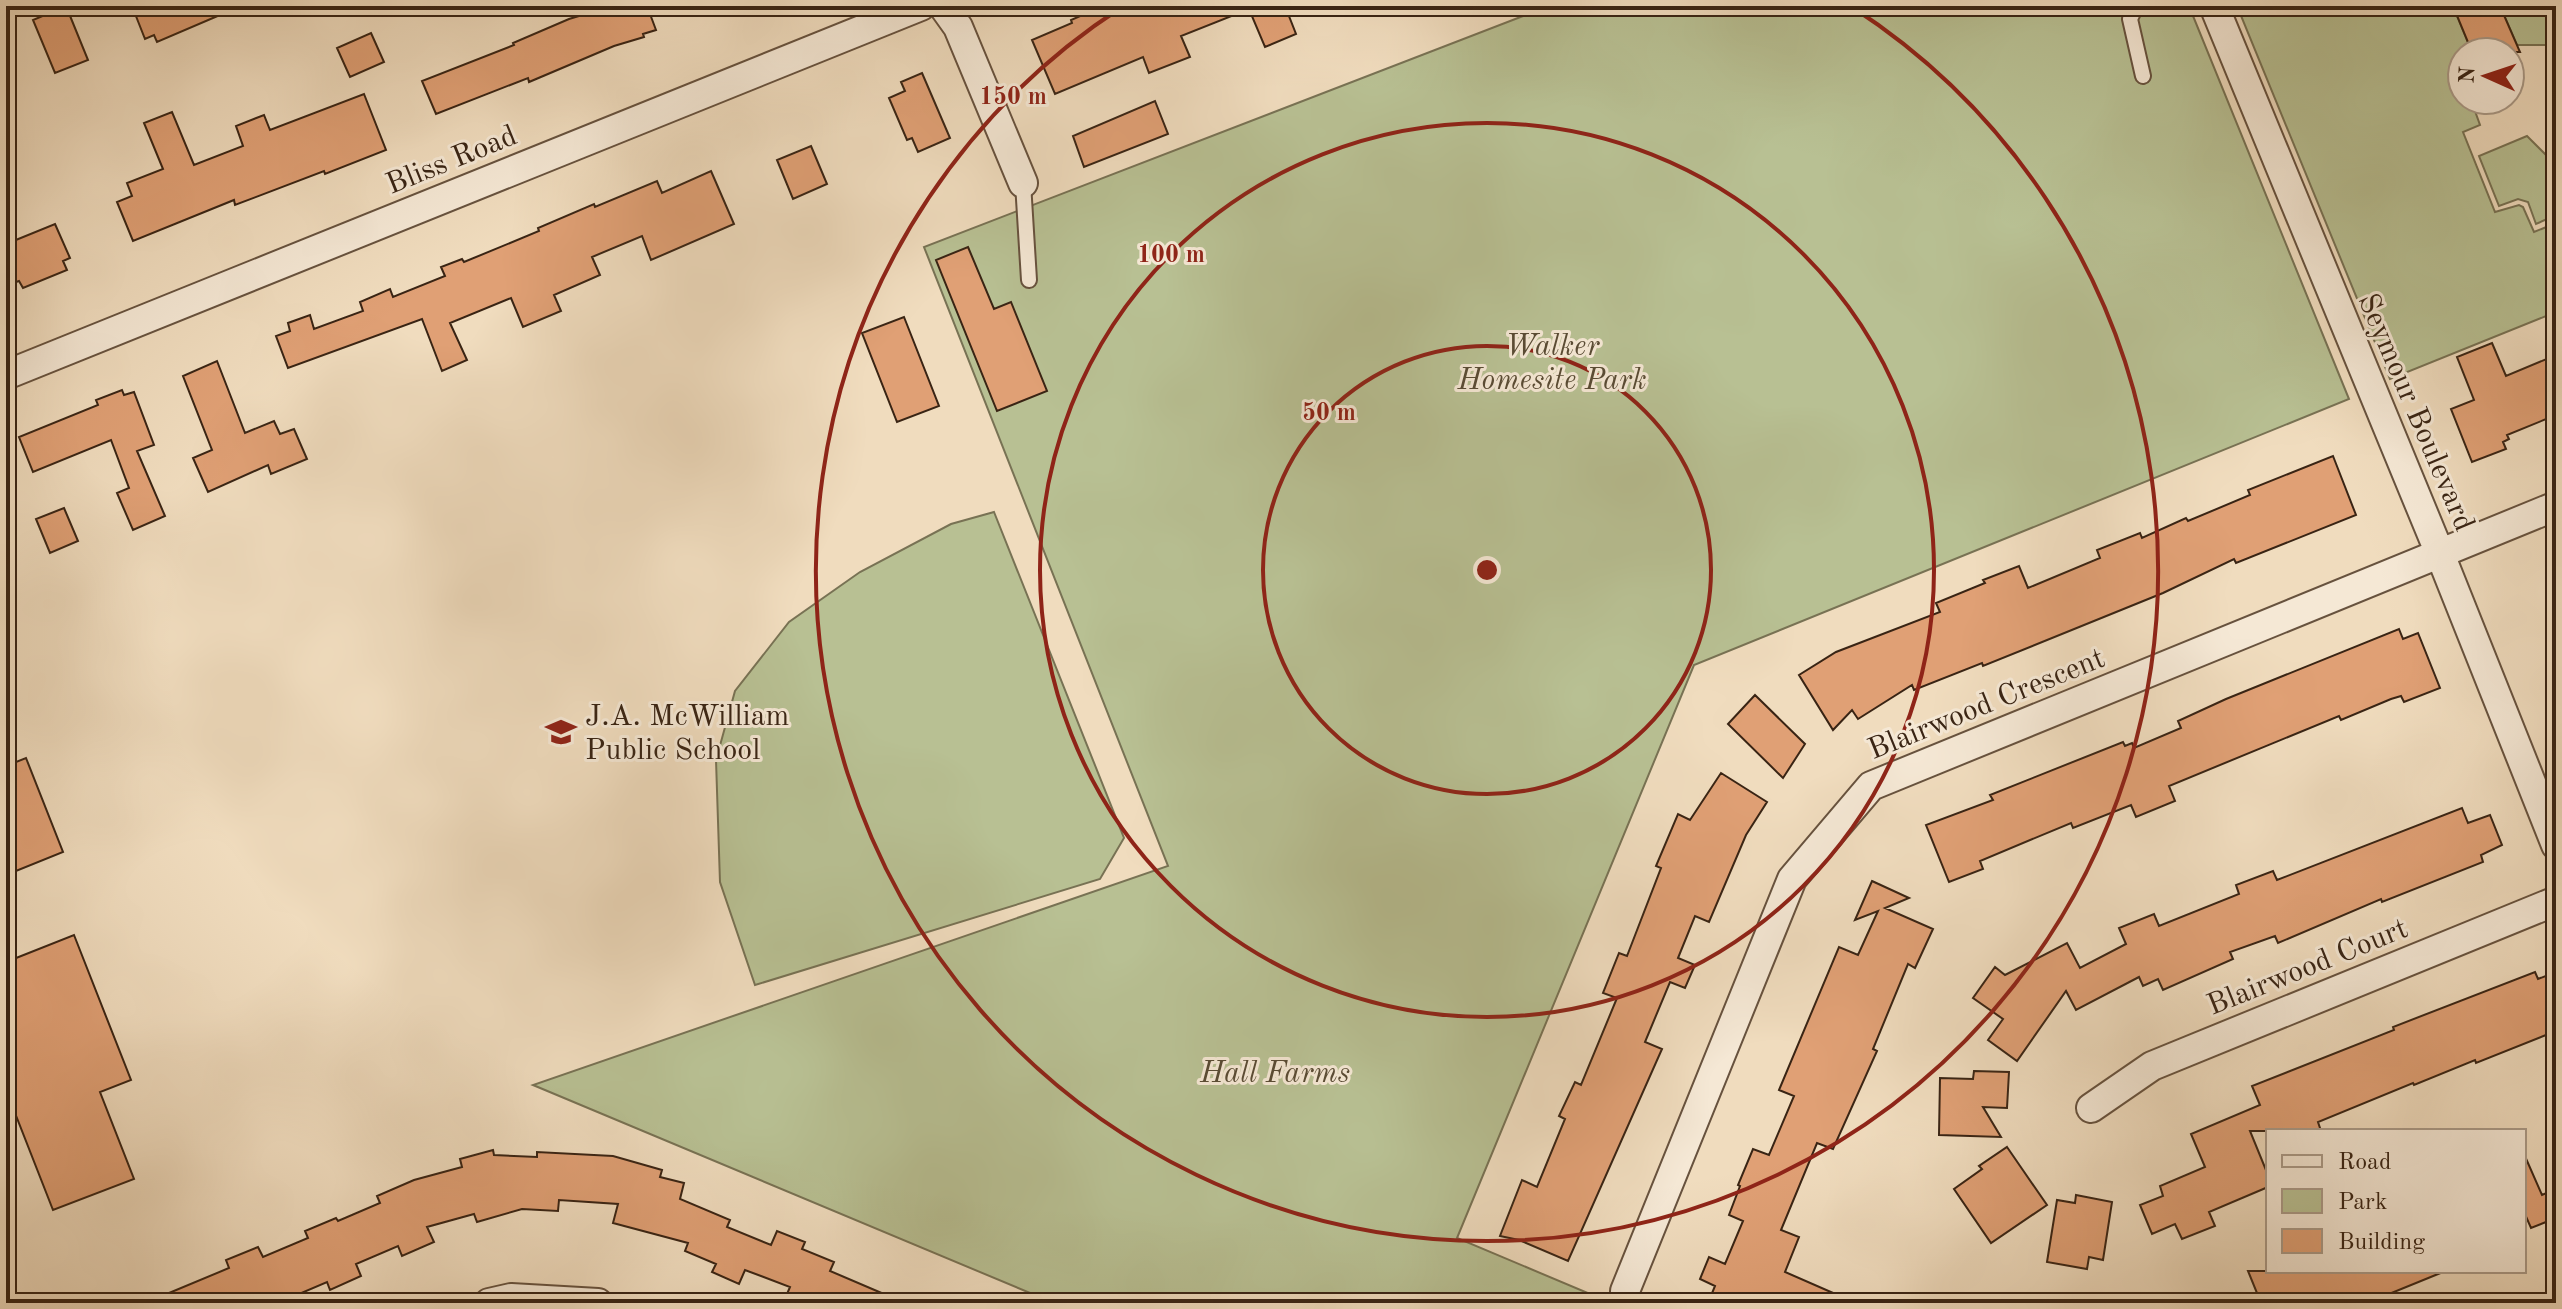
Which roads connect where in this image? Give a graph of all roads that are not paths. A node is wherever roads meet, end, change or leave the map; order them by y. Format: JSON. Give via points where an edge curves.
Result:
{"nodes":[{"id":1,"x":921,"y":6,"type":"edge"},
{"id":2,"x":943,"y":6,"type":"edge"},
{"id":3,"x":2136,"y":6,"type":"edge"},
{"id":4,"x":2214,"y":6,"type":"edge"},
{"id":5,"x":2143,"y":76,"type":"dead end"},
{"id":6,"x":1023,"y":183,"type":"joint"},
{"id":7,"x":1029,"y":280,"type":"dead end"},
{"id":8,"x":6,"y":375,"type":"edge"},
{"id":9,"x":2556,"y":506,"type":"edge"},
{"id":10,"x":2440,"y":554,"type":"junction"},
{"id":11,"x":2556,"y":845,"type":"edge"},
{"id":12,"x":2556,"y":901,"type":"edge"},
{"id":13,"x":2091,"y":1108,"type":"dead end"},
{"id":14,"x":489,"y":1303,"type":"edge"},
{"id":15,"x":598,"y":1303,"type":"edge"},
{"id":16,"x":1625,"y":1303,"type":"edge"}],
"edges":[{"from":1,"to":8,"type":"street","name":"Bliss Road"},
{"from":2,"to":6,"type":"street","via":[[958,27]]},
{"from":3,"to":5,"type":"lane","via":[[2130,19]]},
{"from":4,"to":10,"type":"street","name":"Seymour Boulevard"},
{"from":6,"to":7,"type":"lane"},
{"from":9,"to":10,"type":"street","name":"Blairwood Crescent"},
{"from":10,"to":11,"type":"street","name":"Seymour Boulevard"},
{"from":10,"to":16,"type":"street","name":"Blairwood Crescent","via":[[1871,786],[1792,879],[1625,1291]]},
{"from":12,"to":13,"type":"street","name":"Blairwood Court","via":[[2152,1066]]},
{"from":14,"to":15,"type":"street","via":[[511,1298]]}]}
